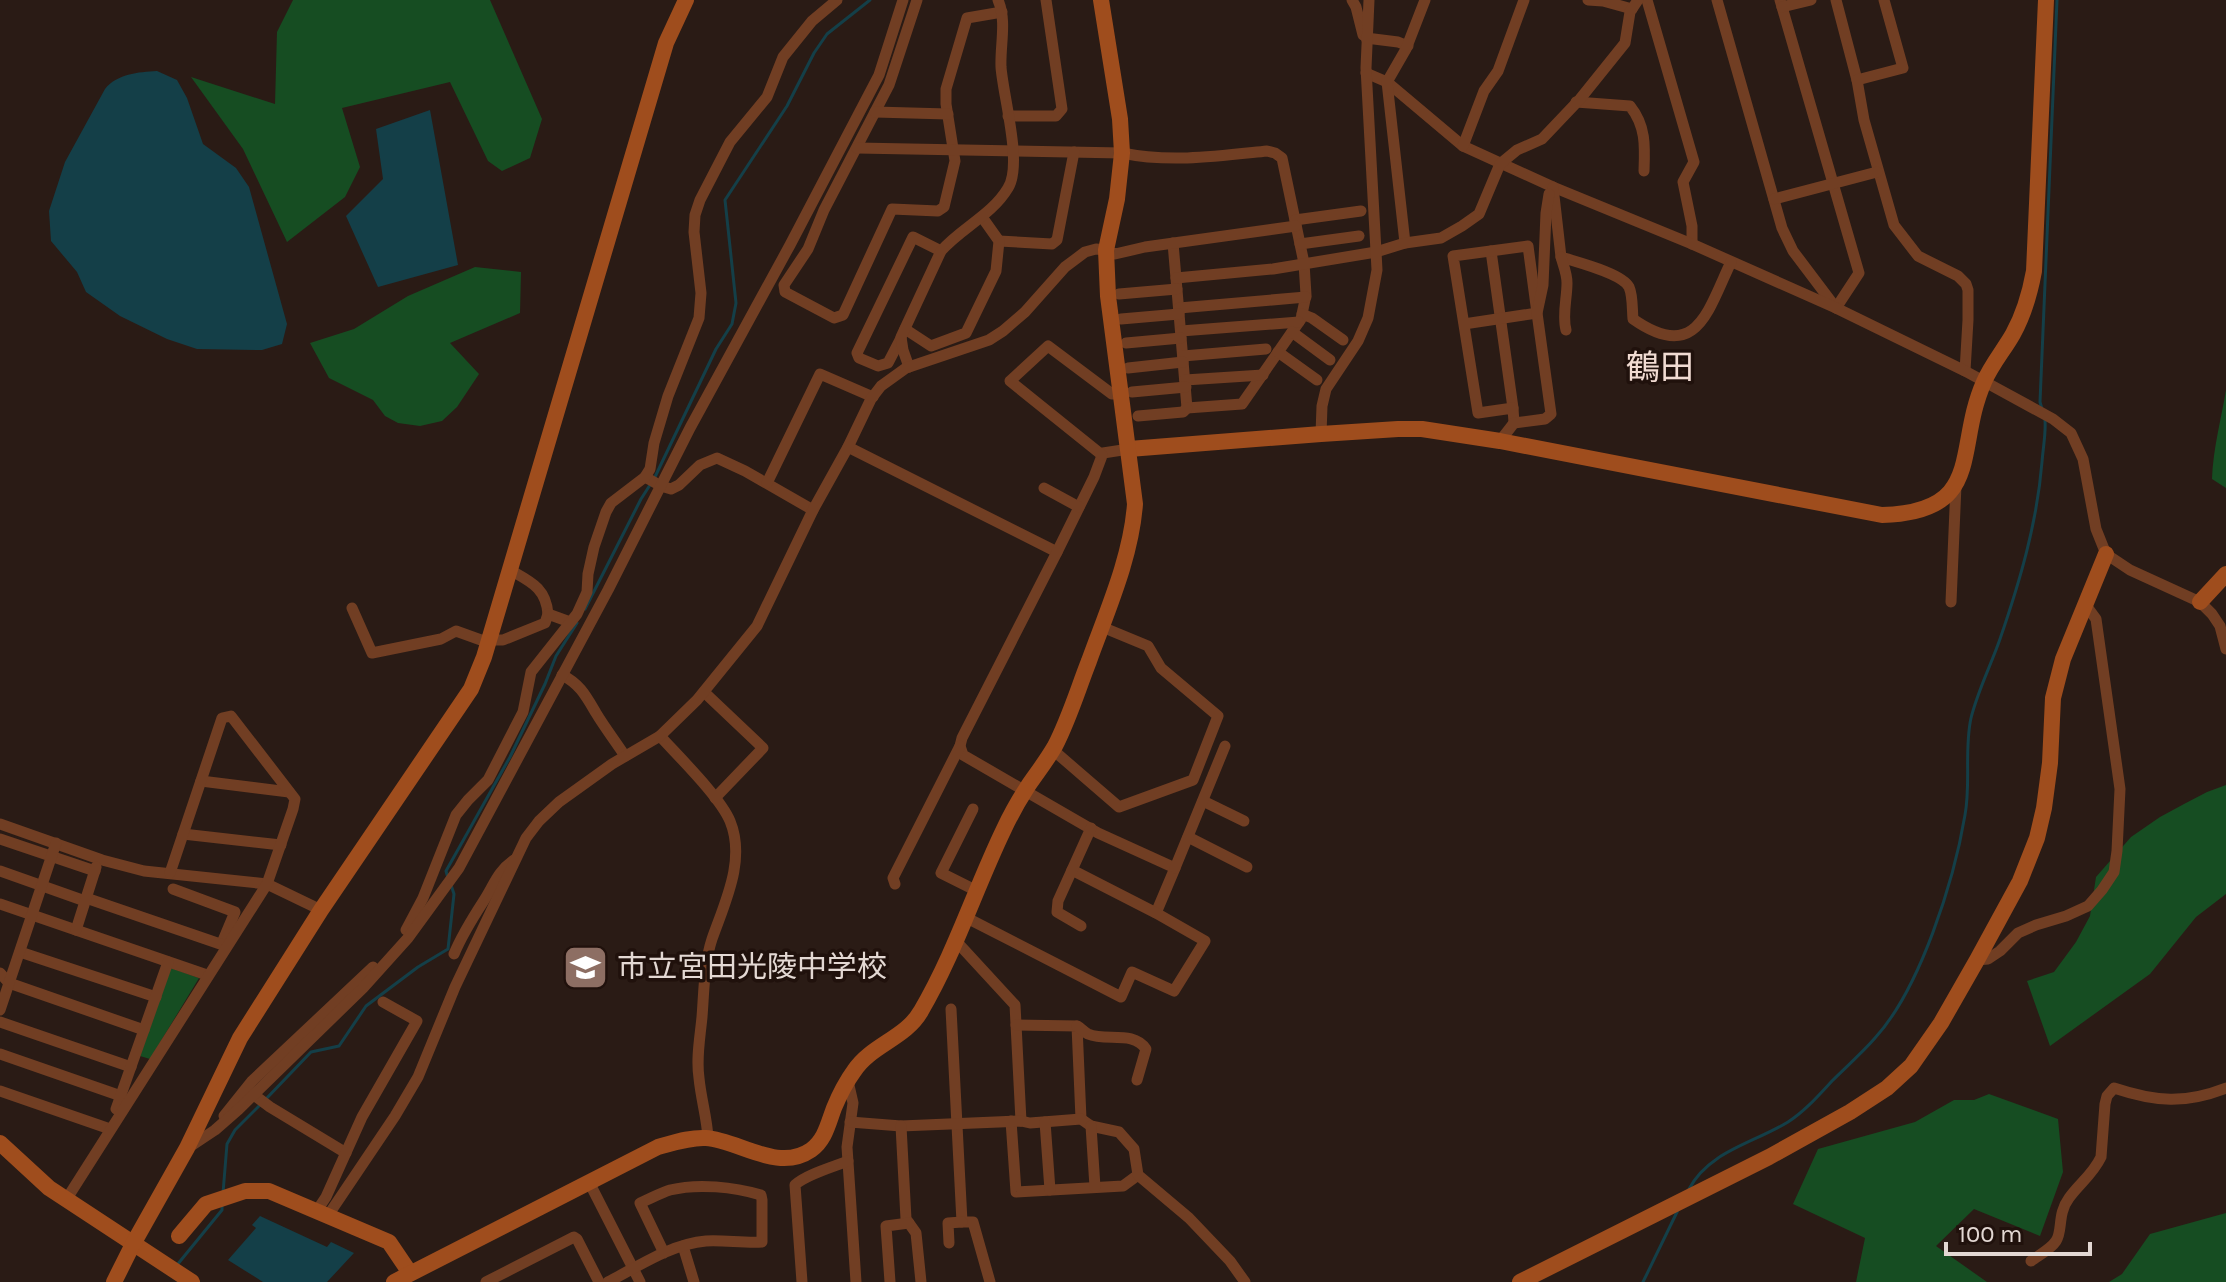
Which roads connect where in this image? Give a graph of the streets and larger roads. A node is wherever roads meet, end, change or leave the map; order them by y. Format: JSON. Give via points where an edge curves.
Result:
{"nodes":[{"id":1,"x":686,"y":0,"type":"edge"},
{"id":2,"x":837,"y":0,"type":"edge"},
{"id":3,"x":903,"y":0,"type":"edge"},
{"id":4,"x":917,"y":0,"type":"edge"},
{"id":5,"x":1046,"y":0,"type":"edge"},
{"id":6,"x":1101,"y":0,"type":"edge"},
{"id":7,"x":1352,"y":0,"type":"edge"},
{"id":8,"x":1369,"y":0,"type":"edge"},
{"id":9,"x":1425,"y":0,"type":"edge"},
{"id":10,"x":1524,"y":0,"type":"edge"},
{"id":11,"x":1588,"y":0,"type":"edge"},
{"id":12,"x":1647,"y":0,"type":"edge"},
{"id":13,"x":1717,"y":0,"type":"edge"},
{"id":14,"x":1811,"y":0,"type":"edge"},
{"id":15,"x":1836,"y":0,"type":"edge"},
{"id":16,"x":1884,"y":0,"type":"edge"},
{"id":17,"x":2046,"y":0,"type":"edge"},
{"id":18,"x":1781,"y":3,"type":"edge"},
{"id":19,"x":1635,"y":4,"type":"edge"},
{"id":20,"x":1000,"y":6,"type":"edge"},
{"id":21,"x":1366,"y":38,"type":"junction"},
{"id":22,"x":1408,"y":46,"type":"junction"},
{"id":23,"x":1366,"y":73,"type":"junction"},
{"id":24,"x":1857,"y":80,"type":"junction"},
{"id":25,"x":1387,"y":82,"type":"junction"},
{"id":26,"x":1576,"y":102,"type":"junction"},
{"id":27,"x":875,"y":112,"type":"junction"},
{"id":28,"x":948,"y":114,"type":"junction"},
{"id":29,"x":1008,"y":116,"type":"junction"},
{"id":30,"x":1463,"y":146,"type":"junction"},
{"id":31,"x":857,"y":148,"type":"junction"},
{"id":32,"x":953,"y":150,"type":"junction"},
{"id":33,"x":1012,"y":151,"type":"junction"},
{"id":34,"x":1074,"y":152,"type":"junction"},
{"id":35,"x":1122,"y":153,"type":"junction"},
{"id":36,"x":1500,"y":164,"type":"junction"},
{"id":37,"x":1644,"y":171,"type":"dead end"},
{"id":38,"x":1877,"y":172,"type":"junction"},
{"id":39,"x":1833,"y":183,"type":"junction"},
{"id":40,"x":1553,"y":187,"type":"junction"},
{"id":41,"x":1774,"y":199,"type":"junction"},
{"id":42,"x":1361,"y":211,"type":"dead end"},
{"id":43,"x":982,"y":217,"type":"junction"},
{"id":44,"x":1296,"y":223,"type":"junction"},
{"id":45,"x":1359,"y":236,"type":"dead end"},
{"id":46,"x":1439,"y":238,"type":"junction"},
{"id":47,"x":999,"y":241,"type":"junction"},
{"id":48,"x":1173,"y":243,"type":"junction"},
{"id":49,"x":1405,"y":243,"type":"junction"},
{"id":50,"x":1300,"y":244,"type":"junction"},
{"id":51,"x":1692,"y":244,"type":"junction"},
{"id":52,"x":1106,"y":250,"type":"junction"},
{"id":53,"x":941,"y":251,"type":"junction"},
{"id":54,"x":1491,"y":251,"type":"junction"},
{"id":55,"x":1376,"y":252,"type":"junction"},
{"id":56,"x":1453,"y":256,"type":"junction"},
{"id":57,"x":1561,"y":257,"type":"junction"},
{"id":58,"x":1731,"y":262,"type":"junction"},
{"id":59,"x":1304,"y":263,"type":"junction"},
{"id":60,"x":1177,"y":283,"type":"junction"},
{"id":61,"x":1119,"y":294,"type":"dead end"},
{"id":62,"x":1306,"y":297,"type":"junction"},
{"id":63,"x":1836,"y":308,"type":"junction"},
{"id":64,"x":1179,"y":311,"type":"junction"},
{"id":65,"x":1537,"y":313,"type":"junction"},
{"id":66,"x":1501,"y":318,"type":"junction"},
{"id":67,"x":1121,"y":319,"type":"dead end"},
{"id":68,"x":1298,"y":323,"type":"junction"},
{"id":69,"x":1464,"y":324,"type":"junction"},
{"id":70,"x":1566,"y":330,"type":"dead end"},
{"id":71,"x":903,"y":333,"type":"junction"},
{"id":72,"x":1181,"y":334,"type":"junction"},
{"id":73,"x":1343,"y":340,"type":"dead end"},
{"id":74,"x":1126,"y":343,"type":"dead end"},
{"id":75,"x":1272,"y":351,"type":"junction"},
{"id":76,"x":1183,"y":359,"type":"junction"},
{"id":77,"x":1330,"y":360,"type":"dead end"},
{"id":78,"x":909,"y":367,"type":"junction"},
{"id":79,"x":1128,"y":368,"type":"dead end"},
{"id":80,"x":1965,"y":371,"type":"junction"},
{"id":81,"x":1263,"y":375,"type":"junction"},
{"id":82,"x":1317,"y":380,"type":"dead end"},
{"id":83,"x":1984,"y":381,"type":"junction"},
{"id":84,"x":1185,"y":384,"type":"junction"},
{"id":85,"x":1126,"y":393,"type":"junction"},
{"id":86,"x":873,"y":397,"type":"junction"},
{"id":87,"x":1187,"y":408,"type":"junction"},
{"id":88,"x":1513,"y":408,"type":"junction"},
{"id":89,"x":1138,"y":416,"type":"dead end"},
{"id":90,"x":1514,"y":423,"type":"junction"},
{"id":91,"x":1321,"y":434,"type":"junction"},
{"id":92,"x":1500,"y":441,"type":"junction"},
{"id":93,"x":848,"y":447,"type":"junction"},
{"id":94,"x":1129,"y":449,"type":"junction"},
{"id":95,"x":1102,"y":455,"type":"junction"},
{"id":96,"x":645,"y":477,"type":"junction"},
{"id":97,"x":767,"y":483,"type":"junction"},
{"id":98,"x":1956,"y":485,"type":"junction"},
{"id":99,"x":661,"y":486,"type":"junction"},
{"id":100,"x":1044,"y":488,"type":"dead end"},
{"id":101,"x":1079,"y":507,"type":"junction"},
{"id":102,"x":813,"y":510,"type":"junction"},
{"id":103,"x":1057,"y":552,"type":"junction"},
{"id":104,"x":2106,"y":554,"type":"junction"},
{"id":105,"x":510,"y":570,"type":"junction"},
{"id":106,"x":2226,"y":574,"type":"edge"},
{"id":107,"x":1951,"y":602,"type":"dead end"},
{"id":108,"x":2200,"y":602,"type":"junction"},
{"id":109,"x":2085,"y":604,"type":"junction"},
{"id":110,"x":352,"y":608,"type":"dead end"},
{"id":111,"x":548,"y":614,"type":"junction"},
{"id":112,"x":570,"y":622,"type":"junction"},
{"id":113,"x":1102,"y":627,"type":"junction"},
{"id":114,"x":490,"y":640,"type":"junction"},
{"id":115,"x":2226,"y":649,"type":"edge"},
{"id":116,"x":562,"y":675,"type":"junction"},
{"id":117,"x":704,"y":692,"type":"junction"},
{"id":118,"x":660,"y":736,"type":"junction"},
{"id":119,"x":960,"y":746,"type":"junction"},
{"id":120,"x":1225,"y":746,"type":"dead end"},
{"id":121,"x":1053,"y":750,"type":"junction"},
{"id":122,"x":625,"y":756,"type":"junction"},
{"id":123,"x":201,"y":781,"type":"junction"},
{"id":124,"x":1026,"y":790,"type":"junction"},
{"id":125,"x":289,"y":792,"type":"junction"},
{"id":126,"x":715,"y":798,"type":"junction"},
{"id":127,"x":1203,"y":801,"type":"junction"},
{"id":128,"x":973,"y":809,"type":"dead end"},
{"id":129,"x":1244,"y":821,"type":"dead end"},
{"id":130,"x":0,"y":826,"type":"edge"},
{"id":131,"x":1091,"y":828,"type":"junction"},
{"id":132,"x":183,"y":834,"type":"junction"},
{"id":133,"x":1188,"y":837,"type":"junction"},
{"id":134,"x":0,"y":839,"type":"edge"},
{"id":135,"x":56,"y":843,"type":"junction"},
{"id":136,"x":281,"y":845,"type":"junction"},
{"id":137,"x":52,"y":856,"type":"junction"},
{"id":138,"x":515,"y":860,"type":"junction"},
{"id":139,"x":97,"y":864,"type":"junction"},
{"id":140,"x":1247,"y":867,"type":"dead end"},
{"id":141,"x":1175,"y":868,"type":"junction"},
{"id":142,"x":1072,"y":870,"type":"junction"},
{"id":143,"x":0,"y":871,"type":"edge"},
{"id":144,"x":170,"y":873,"type":"junction"},
{"id":145,"x":267,"y":884,"type":"junction"},
{"id":146,"x":895,"y":884,"type":"dead end"},
{"id":147,"x":42,"y":885,"type":"junction"},
{"id":148,"x":173,"y":889,"type":"dead end"},
{"id":149,"x":977,"y":891,"type":"junction"},
{"id":150,"x":86,"y":900,"type":"junction"},
{"id":151,"x":0,"y":904,"type":"edge"},
{"id":152,"x":321,"y":910,"type":"junction"},
{"id":153,"x":1156,"y":913,"type":"junction"},
{"id":154,"x":33,"y":915,"type":"junction"},
{"id":155,"x":967,"y":918,"type":"junction"},
{"id":156,"x":1081,"y":926,"type":"dead end"},
{"id":157,"x":76,"y":930,"type":"junction"},
{"id":158,"x":956,"y":941,"type":"junction"},
{"id":159,"x":224,"y":945,"type":"junction"},
{"id":160,"x":20,"y":952,"type":"junction"},
{"id":161,"x":454,"y":954,"type":"dead end"},
{"id":162,"x":1977,"y":960,"type":"junction"},
{"id":163,"x":168,"y":962,"type":"junction"},
{"id":164,"x":0,"y":973,"type":"edge"},
{"id":165,"x":207,"y":975,"type":"junction"},
{"id":166,"x":9,"y":983,"type":"junction"},
{"id":167,"x":156,"y":997,"type":"junction"},
{"id":168,"x":383,"y":1002,"type":"dead end"},
{"id":169,"x":951,"y":1009,"type":"dead end"},
{"id":170,"x":0,"y":1010,"type":"edge"},
{"id":171,"x":0,"y":1022,"type":"edge"},
{"id":172,"x":1016,"y":1025,"type":"junction"},
{"id":173,"x":1077,"y":1026,"type":"junction"},
{"id":174,"x":144,"y":1030,"type":"junction"},
{"id":175,"x":0,"y":1054,"type":"edge"},
{"id":176,"x":131,"y":1067,"type":"junction"},
{"id":177,"x":1137,"y":1080,"type":"dead end"},
{"id":178,"x":848,"y":1081,"type":"junction"},
{"id":179,"x":2226,"y":1088,"type":"edge"},
{"id":180,"x":0,"y":1091,"type":"edge"},
{"id":181,"x":254,"y":1095,"type":"junction"},
{"id":182,"x":121,"y":1096,"type":"junction"},
{"id":183,"x":1016,"y":1121,"type":"junction"},
{"id":184,"x":850,"y":1122,"type":"junction"},
{"id":185,"x":1045,"y":1122,"type":"junction"},
{"id":186,"x":957,"y":1123,"type":"junction"},
{"id":187,"x":1086,"y":1123,"type":"junction"},
{"id":188,"x":901,"y":1126,"type":"junction"},
{"id":189,"x":110,"y":1129,"type":"junction"},
{"id":190,"x":215,"y":1130,"type":"junction"},
{"id":191,"x":708,"y":1138,"type":"junction"},
{"id":192,"x":0,"y":1143,"type":"edge"},
{"id":193,"x":187,"y":1148,"type":"junction"},
{"id":194,"x":346,"y":1153,"type":"junction"},
{"id":195,"x":848,"y":1161,"type":"junction"},
{"id":196,"x":1138,"y":1175,"type":"junction"},
{"id":197,"x":589,"y":1182,"type":"junction"},
{"id":198,"x":1095,"y":1187,"type":"junction"},
{"id":199,"x":1050,"y":1190,"type":"junction"},
{"id":200,"x":66,"y":1200,"type":"junction"},
{"id":201,"x":321,"y":1215,"type":"junction"},
{"id":202,"x":962,"y":1222,"type":"junction"},
{"id":203,"x":909,"y":1223,"type":"junction"},
{"id":204,"x":179,"y":1236,"type":"dead end"},
{"id":205,"x":949,"y":1243,"type":"dead end"},
{"id":206,"x":133,"y":1244,"type":"junction"},
{"id":207,"x":683,"y":1246,"type":"junction"},
{"id":208,"x":664,"y":1253,"type":"junction"},
{"id":209,"x":2031,"y":1261,"type":"dead end"},
{"id":210,"x":633,"y":1269,"type":"junction"},
{"id":211,"x":410,"y":1273,"type":"junction"},
{"id":212,"x":114,"y":1282,"type":"edge"},
{"id":213,"x":192,"y":1282,"type":"edge"},
{"id":214,"x":394,"y":1282,"type":"edge"},
{"id":215,"x":486,"y":1282,"type":"edge"},
{"id":216,"x":599,"y":1282,"type":"edge"},
{"id":217,"x":608,"y":1282,"type":"edge"},
{"id":218,"x":640,"y":1282,"type":"edge"},
{"id":219,"x":694,"y":1282,"type":"edge"},
{"id":220,"x":802,"y":1282,"type":"edge"},
{"id":221,"x":856,"y":1282,"type":"edge"},
{"id":222,"x":890,"y":1282,"type":"edge"},
{"id":223,"x":921,"y":1282,"type":"edge"},
{"id":224,"x":990,"y":1282,"type":"edge"},
{"id":225,"x":1245,"y":1282,"type":"edge"},
{"id":226,"x":1520,"y":1282,"type":"edge"}],
"edges":[{"from":1,"to":105,"type":"street","via":[[666,43]]},
{"from":2,"to":96,"type":"street","via":[[783,57],[767,97],[730,142],[700,200],[694,232],[699,318],[668,396]]},
{"from":3,"to":99,"type":"street","via":[[879,75]]},
{"from":4,"to":27,"type":"street"},
{"from":5,"to":29,"type":"street","via":[[1062,109],[1056,116]]},
{"from":6,"to":35,"type":"street"},
{"from":7,"to":21,"type":"street"},
{"from":8,"to":21,"type":"street"},
{"from":9,"to":22,"type":"street"},
{"from":10,"to":30,"type":"street"},
{"from":11,"to":19,"type":"street"},
{"from":12,"to":51,"type":"street","via":[[1694,162],[1683,182]]},
{"from":13,"to":41,"type":"street"},
{"from":14,"to":18,"type":"street"},
{"from":15,"to":24,"type":"street"},
{"from":16,"to":24,"type":"street","via":[[1903,68]]},
{"from":17,"to":83,"type":"street","via":[[2034,271],[2027,303]]},
{"from":18,"to":39,"type":"street"},
{"from":19,"to":26,"type":"street","via":[[1625,43]]},
{"from":20,"to":28,"type":"street","via":[[967,18],[946,89]]},
{"from":20,"to":29,"type":"street"},
{"from":21,"to":22,"type":"street"},
{"from":21,"to":23,"type":"street"},
{"from":22,"to":25,"type":"street"},
{"from":23,"to":25,"type":"street"},
{"from":23,"to":55,"type":"street"},
{"from":24,"to":38,"type":"street"},
{"from":25,"to":30,"type":"street"},
{"from":25,"to":49,"type":"street"},
{"from":26,"to":36,"type":"street","via":[[1542,139]]},
{"from":26,"to":37,"type":"street","via":[[1630,106],[1639,117],[1645,144]]},
{"from":27,"to":28,"type":"street"},
{"from":27,"to":31,"type":"street"},
{"from":28,"to":32,"type":"street"},
{"from":29,"to":33,"type":"street"},
{"from":30,"to":36,"type":"street"},
{"from":31,"to":32,"type":"street"},
{"from":31,"to":32,"type":"street","via":[[808,249],[784,285],[785,292],[834,318],[843,315],[892,209],[944,207]]},
{"from":32,"to":33,"type":"street"},
{"from":33,"to":34,"type":"street"},
{"from":33,"to":43,"type":"street","via":[[1008,189]]},
{"from":34,"to":35,"type":"street"},
{"from":34,"to":47,"type":"street","via":[[1057,240]]},
{"from":35,"to":44,"type":"street","via":[[1163,159],[1275,153],[1282,158]]},
{"from":35,"to":52,"type":"street"},
{"from":36,"to":40,"type":"street"},
{"from":36,"to":46,"type":"street","via":[[1479,214]]},
{"from":38,"to":39,"type":"street"},
{"from":38,"to":80,"type":"street","via":[[1891,220],[1918,256],[1966,284]]},
{"from":39,"to":41,"type":"street"},
{"from":39,"to":63,"type":"street","via":[[1859,273]]},
{"from":40,"to":51,"type":"street"},
{"from":40,"to":57,"type":"street"},
{"from":40,"to":65,"type":"street"},
{"from":41,"to":63,"type":"street","via":[[1793,251]]},
{"from":42,"to":44,"type":"street"},
{"from":43,"to":47,"type":"street"},
{"from":43,"to":53,"type":"street"},
{"from":44,"to":48,"type":"street"},
{"from":44,"to":50,"type":"street"},
{"from":45,"to":50,"type":"street"},
{"from":46,"to":49,"type":"street"},
{"from":46,"to":56,"type":"street"},
{"from":47,"to":71,"type":"street","via":[[996,271],[966,333],[931,346]]},
{"from":48,"to":52,"type":"street","via":[[1115,254]]},
{"from":48,"to":60,"type":"street"},
{"from":49,"to":55,"type":"street"},
{"from":50,"to":59,"type":"street"},
{"from":51,"to":58,"type":"street"},
{"from":52,"to":78,"type":"street","via":[[1075,258],[1016,321],[989,340]]},
{"from":52,"to":85,"type":"street","via":[[1108,296]]},
{"from":53,"to":71,"type":"street"},
{"from":53,"to":71,"type":"street","via":[[913,237],[859,358],[878,366],[888,363]]},
{"from":54,"to":56,"type":"street"},
{"from":54,"to":65,"type":"street","via":[[1528,246]]},
{"from":54,"to":66,"type":"street"},
{"from":55,"to":59,"type":"street"},
{"from":55,"to":91,"type":"street","via":[[1368,318],[1326,389]]},
{"from":56,"to":69,"type":"street"},
{"from":57,"to":58,"type":"street","via":[[1625,281],[1633,319],[1666,336],[1696,329]]},
{"from":57,"to":70,"type":"street"},
{"from":58,"to":63,"type":"street"},
{"from":59,"to":60,"type":"street"},
{"from":59,"to":62,"type":"street"},
{"from":60,"to":61,"type":"street"},
{"from":60,"to":64,"type":"street"},
{"from":62,"to":64,"type":"street"},
{"from":62,"to":68,"type":"street"},
{"from":63,"to":80,"type":"street"},
{"from":64,"to":67,"type":"street"},
{"from":64,"to":72,"type":"street"},
{"from":65,"to":66,"type":"street"},
{"from":65,"to":90,"type":"street","via":[[1551,414]]},
{"from":66,"to":69,"type":"street"},
{"from":66,"to":88,"type":"street"},
{"from":68,"to":72,"type":"street"},
{"from":68,"to":73,"type":"street","via":[[1312,318]]},
{"from":68,"to":75,"type":"street"},
{"from":68,"to":77,"type":"street"},
{"from":69,"to":88,"type":"street","via":[[1478,413]]},
{"from":71,"to":78,"type":"street"},
{"from":72,"to":74,"type":"street"},
{"from":72,"to":76,"type":"street"},
{"from":75,"to":76,"type":"street"},
{"from":75,"to":81,"type":"street"},
{"from":75,"to":82,"type":"street"},
{"from":76,"to":79,"type":"street"},
{"from":76,"to":84,"type":"street"},
{"from":78,"to":86,"type":"street"},
{"from":80,"to":83,"type":"street"},
{"from":81,"to":84,"type":"street"},
{"from":81,"to":87,"type":"street","via":[[1242,404]]},
{"from":83,"to":98,"type":"street"},
{"from":83,"to":104,"type":"street","via":[[2071,433],[2083,459]]},
{"from":84,"to":85,"type":"street"},
{"from":84,"to":87,"type":"street"},
{"from":85,"to":94,"type":"street"},
{"from":85,"to":95,"type":"street","via":[[1112,394],[1048,346],[1010,381]]},
{"from":86,"to":93,"type":"street"},
{"from":86,"to":97,"type":"street","via":[[820,374]]},
{"from":87,"to":89,"type":"street"},
{"from":88,"to":90,"type":"street"},
{"from":90,"to":92,"type":"street"},
{"from":91,"to":92,"type":"street","via":[[1422,429]]},
{"from":91,"to":94,"type":"street"},
{"from":92,"to":98,"type":"street","via":[[1882,515],[1929,509]]},
{"from":93,"to":102,"type":"street"},
{"from":93,"to":103,"type":"street"},
{"from":94,"to":95,"type":"street"},
{"from":94,"to":113,"type":"street","via":[[1133,533]]},
{"from":95,"to":101,"type":"street"},
{"from":96,"to":99,"type":"street"},
{"from":96,"to":112,"type":"street","via":[[606,512],[587,592]]},
{"from":97,"to":99,"type":"street","via":[[717,458],[700,465],[679,485]]},
{"from":97,"to":102,"type":"street"},
{"from":98,"to":107,"type":"street"},
{"from":99,"to":116,"type":"street"},
{"from":100,"to":101,"type":"street"},
{"from":101,"to":103,"type":"street"},
{"from":102,"to":117,"type":"street","via":[[757,626]]},
{"from":103,"to":119,"type":"street"},
{"from":104,"to":108,"type":"street"},
{"from":104,"to":109,"type":"street"},
{"from":105,"to":111,"type":"street","via":[[539,587]]},
{"from":105,"to":114,"type":"street"},
{"from":106,"to":108,"type":"street"},
{"from":108,"to":115,"type":"street","via":[[2220,626]]},
{"from":109,"to":162,"type":"street","via":[[2053,698],[2050,763],[2037,838]]},
{"from":109,"to":162,"type":"street","via":[[2096,619],[2120,789],[2114,872],[2088,906],[2018,933],[1988,959]]},
{"from":110,"to":114,"type":"street","via":[[372,653],[456,631]]},
{"from":111,"to":112,"type":"street"},
{"from":111,"to":114,"type":"street","via":[[545,623]]},
{"from":112,"to":190,"type":"street","via":[[531,672],[523,712],[488,780],[456,815],[405,931],[252,1081]]},
{"from":113,"to":121,"type":"street"},
{"from":113,"to":121,"type":"street","via":[[1148,646],[1161,668],[1218,716],[1193,780],[1119,807]]},
{"from":114,"to":152,"type":"street","via":[[471,689]]},
{"from":116,"to":122,"type":"street","via":[[577,683]]},
{"from":116,"to":181,"type":"street","via":[[459,868],[429,910],[388,962]]},
{"from":117,"to":118,"type":"street"},
{"from":117,"to":126,"type":"street","via":[[763,748]]},
{"from":118,"to":122,"type":"street"},
{"from":118,"to":126,"type":"street"},
{"from":119,"to":124,"type":"street","via":[[963,755]]},
{"from":119,"to":146,"type":"street","via":[[893,878]]},
{"from":120,"to":127,"type":"street"},
{"from":121,"to":124,"type":"street"},
{"from":122,"to":138,"type":"street","via":[[559,802],[526,838]]},
{"from":123,"to":125,"type":"street"},
{"from":123,"to":125,"type":"street","via":[[222,718],[231,716]]},
{"from":123,"to":132,"type":"street"},
{"from":124,"to":131,"type":"street"},
{"from":124,"to":149,"type":"street"},
{"from":125,"to":136,"type":"street","via":[[295,799]]},
{"from":126,"to":191,"type":"street","via":[[730,821],[735,858],[711,941],[698,1051]]},
{"from":127,"to":129,"type":"street"},
{"from":127,"to":133,"type":"street"},
{"from":128,"to":149,"type":"street","via":[[941,873]]},
{"from":130,"to":135,"type":"street"},
{"from":131,"to":141,"type":"street"},
{"from":131,"to":142,"type":"street"},
{"from":132,"to":136,"type":"street"},
{"from":132,"to":144,"type":"street"},
{"from":133,"to":140,"type":"street"},
{"from":133,"to":141,"type":"street"},
{"from":134,"to":137,"type":"street"},
{"from":135,"to":137,"type":"street"},
{"from":135,"to":139,"type":"street"},
{"from":136,"to":145,"type":"street"},
{"from":137,"to":139,"type":"street"},
{"from":137,"to":147,"type":"street"},
{"from":138,"to":161,"type":"street","via":[[500,869]]},
{"from":138,"to":201,"type":"street","via":[[418,1077]]},
{"from":139,"to":144,"type":"street"},
{"from":139,"to":150,"type":"street"},
{"from":141,"to":153,"type":"street"},
{"from":142,"to":153,"type":"street"},
{"from":142,"to":156,"type":"street","via":[[1057,912]]},
{"from":143,"to":147,"type":"street"},
{"from":144,"to":145,"type":"street"},
{"from":145,"to":152,"type":"street"},
{"from":145,"to":159,"type":"street"},
{"from":147,"to":150,"type":"street"},
{"from":147,"to":154,"type":"street"},
{"from":148,"to":159,"type":"street","via":[[235,912]]},
{"from":149,"to":155,"type":"street"},
{"from":150,"to":157,"type":"street"},
{"from":150,"to":159,"type":"street"},
{"from":151,"to":154,"type":"street"},
{"from":152,"to":193,"type":"street","via":[[240,1038]]},
{"from":153,"to":155,"type":"street","via":[[1205,941],[1174,991],[1132,972],[1121,997]]},
{"from":154,"to":157,"type":"street"},
{"from":154,"to":160,"type":"street"},
{"from":155,"to":158,"type":"street"},
{"from":157,"to":163,"type":"street"},
{"from":158,"to":172,"type":"street","via":[[1015,1005]]},
{"from":158,"to":178,"type":"street","via":[[921,1013],[863,1059]]},
{"from":159,"to":165,"type":"street"},
{"from":160,"to":166,"type":"street"},
{"from":160,"to":167,"type":"street"},
{"from":162,"to":226,"type":"street","via":[[1911,1066],[1887,1088],[1769,1157]]},
{"from":163,"to":165,"type":"street"},
{"from":163,"to":167,"type":"street"},
{"from":164,"to":166,"type":"street"},
{"from":165,"to":189,"type":"street"},
{"from":166,"to":170,"type":"street"},
{"from":166,"to":174,"type":"street"},
{"from":167,"to":174,"type":"street"},
{"from":168,"to":194,"type":"street","via":[[417,1021]]},
{"from":169,"to":186,"type":"street"},
{"from":171,"to":176,"type":"street"},
{"from":172,"to":173,"type":"street"},
{"from":172,"to":183,"type":"street"},
{"from":173,"to":177,"type":"street","via":[[1090,1035],[1142,1042],[1146,1049]]},
{"from":173,"to":187,"type":"street"},
{"from":174,"to":176,"type":"street"},
{"from":175,"to":182,"type":"street"},
{"from":176,"to":182,"type":"street"},
{"from":178,"to":184,"type":"street"},
{"from":178,"to":191,"type":"street","via":[[824,1136],[810,1151],[775,1157]]},
{"from":179,"to":209,"type":"street","via":[[2167,1101],[2114,1088],[2105,1104],[2098,1164],[2068,1199],[2056,1242]]},
{"from":180,"to":189,"type":"street"},
{"from":181,"to":190,"type":"street"},
{"from":181,"to":194,"type":"street"},
{"from":182,"to":189,"type":"street"},
{"from":183,"to":185,"type":"street"},
{"from":183,"to":186,"type":"street"},
{"from":183,"to":199,"type":"street","via":[[1016,1192]]},
{"from":184,"to":188,"type":"street"},
{"from":184,"to":195,"type":"street"},
{"from":185,"to":187,"type":"street"},
{"from":185,"to":199,"type":"street"},
{"from":186,"to":188,"type":"street"},
{"from":186,"to":202,"type":"street"},
{"from":187,"to":196,"type":"street","via":[[1119,1132],[1134,1149]]},
{"from":187,"to":198,"type":"street"},
{"from":188,"to":203,"type":"street"},
{"from":189,"to":200,"type":"street"},
{"from":190,"to":193,"type":"street"},
{"from":191,"to":197,"type":"street","via":[[658,1147]]},
{"from":192,"to":200,"type":"street"},
{"from":193,"to":206,"type":"street"},
{"from":194,"to":201,"type":"street"},
{"from":195,"to":220,"type":"street","via":[[795,1185]]},
{"from":195,"to":221,"type":"street"},
{"from":196,"to":198,"type":"street","via":[[1123,1186]]},
{"from":196,"to":225,"type":"street","via":[[1189,1218]]},
{"from":197,"to":210,"type":"street"},
{"from":197,"to":211,"type":"street"},
{"from":198,"to":199,"type":"street"},
{"from":200,"to":206,"type":"street"},
{"from":201,"to":204,"type":"street","via":[[269,1191],[245,1191],[206,1204]]},
{"from":201,"to":211,"type":"street","via":[[389,1242]]},
{"from":202,"to":205,"type":"street","via":[[948,1223]]},
{"from":202,"to":224,"type":"street","via":[[973,1222]]},
{"from":203,"to":222,"type":"street","via":[[886,1226]]},
{"from":203,"to":223,"type":"street","via":[[916,1233]]},
{"from":206,"to":212,"type":"street"},
{"from":206,"to":213,"type":"street"},
{"from":207,"to":208,"type":"street"},
{"from":207,"to":208,"type":"street","via":[[762,1242],[761,1195],[689,1187],[640,1203]]},
{"from":207,"to":219,"type":"street"},
{"from":208,"to":210,"type":"street"},
{"from":210,"to":217,"type":"street"},
{"from":210,"to":218,"type":"street"},
{"from":211,"to":214,"type":"street"},
{"from":215,"to":216,"type":"street","via":[[574,1237]]}]}
